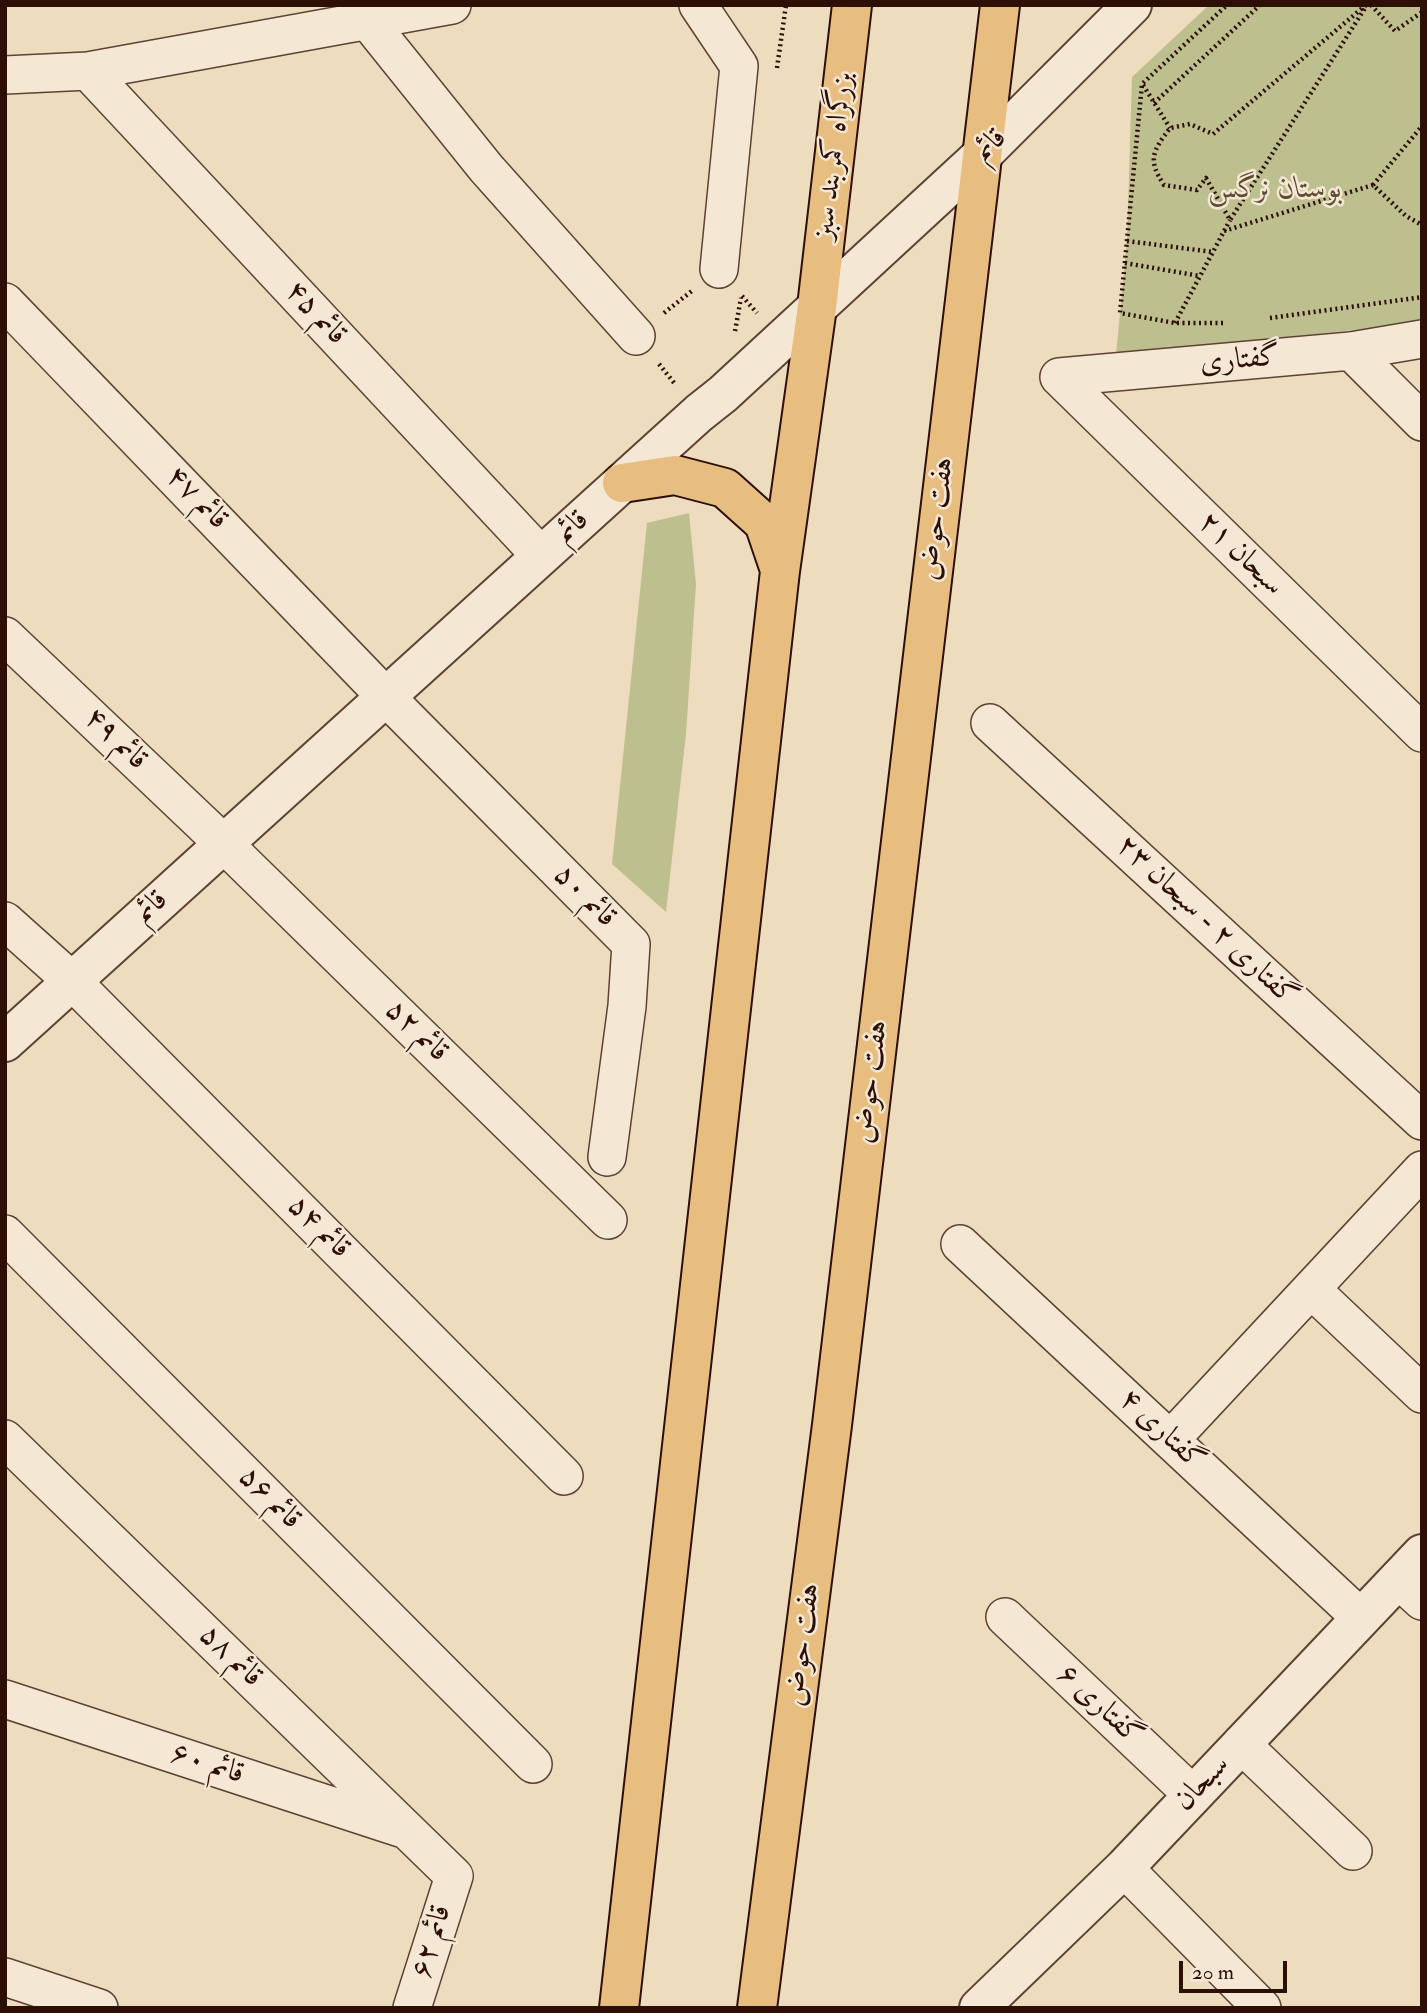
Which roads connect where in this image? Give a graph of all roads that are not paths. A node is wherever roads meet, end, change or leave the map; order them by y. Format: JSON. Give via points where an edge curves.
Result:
{"nodes":[{"id":1,"x":453,"y":5,"type":"edge"},
{"id":2,"x":698,"y":5,"type":"edge"},
{"id":3,"x":852,"y":5,"type":"edge"},
{"id":4,"x":1000,"y":5,"type":"edge"},
{"id":5,"x":1132,"y":5,"type":"edge"},
{"id":6,"x":367,"y":20,"type":"junction"},
{"id":7,"x":88,"y":71,"type":"junction"},
{"id":8,"x":5,"y":75,"type":"edge"},
{"id":9,"x":982,"y":155,"type":"junction"},
{"id":10,"x":719,"y":269,"type":"road end"},
{"id":11,"x":5,"y":302,"type":"edge"},
{"id":12,"x":817,"y":307,"type":"junction"},
{"id":13,"x":636,"y":336,"type":"road end"},
{"id":14,"x":1422,"y":340,"type":"edge"},
{"id":15,"x":1351,"y":351,"type":"junction"},
{"id":16,"x":1059,"y":377,"type":"joint"},
{"id":17,"x":1422,"y":422,"type":"edge"},
{"id":18,"x":622,"y":483,"type":"junction"},
{"id":19,"x":541,"y":556,"type":"junction"},
{"id":20,"x":780,"y":571,"type":"junction"},
{"id":21,"x":5,"y":636,"type":"edge"},
{"id":22,"x":386,"y":697,"type":"junction"},
{"id":23,"x":990,"y":723,"type":"dead end"},
{"id":24,"x":1422,"y":733,"type":"edge"},
{"id":25,"x":224,"y":844,"type":"junction"},
{"id":26,"x":5,"y":921,"type":"edge"},
{"id":27,"x":72,"y":981,"type":"junction"},
{"id":28,"x":5,"y":1042,"type":"edge"},
{"id":29,"x":1422,"y":1121,"type":"edge"},
{"id":30,"x":607,"y":1157,"type":"dead end"},
{"id":31,"x":1422,"y":1170,"type":"edge"},
{"id":32,"x":608,"y":1220,"type":"dead end"},
{"id":33,"x":5,"y":1234,"type":"edge"},
{"id":34,"x":960,"y":1244,"type":"dead end"},
{"id":35,"x":1311,"y":1289,"type":"junction"},
{"id":36,"x":1422,"y":1394,"type":"edge"},
{"id":37,"x":5,"y":1438,"type":"edge"},
{"id":38,"x":1171,"y":1439,"type":"junction"},
{"id":39,"x":565,"y":1476,"type":"dead end"},
{"id":40,"x":1414,"y":1578,"type":"edge"},
{"id":41,"x":1005,"y":1617,"type":"dead end"},
{"id":42,"x":1362,"y":1619,"type":"junction"},
{"id":43,"x":5,"y":1699,"type":"edge"},
{"id":44,"x":1241,"y":1744,"type":"junction"},
{"id":45,"x":533,"y":1763,"type":"dead end"},
{"id":46,"x":1193,"y":1795,"type":"junction"},
{"id":47,"x":410,"y":1831,"type":"junction"},
{"id":48,"x":1353,"y":1851,"type":"dead end"},
{"id":49,"x":1124,"y":1868,"type":"junction"},
{"id":50,"x":454,"y":1876,"type":"joint"},
{"id":51,"x":5,"y":1977,"type":"edge"},
{"id":52,"x":760,"y":2006,"type":"edge"},
{"id":53,"x":99,"y":2008,"type":"edge"},
{"id":54,"x":412,"y":2008,"type":"edge"},
{"id":55,"x":619,"y":2008,"type":"edge"},
{"id":56,"x":979,"y":2008,"type":"edge"},
{"id":57,"x":1262,"y":2008,"type":"edge"}],
"edges":[{"from":1,"to":6,"type":"street"},
{"from":2,"to":10,"type":"street","via":[[739,65]]},
{"from":3,"to":12,"type":"highway","name":"بزرگراه کمربند سبز"},
{"from":4,"to":9,"type":"highway"},
{"from":5,"to":9,"type":"street","name":"قائم"},
{"from":6,"to":7,"type":"street"},
{"from":6,"to":13,"type":"street","via":[[486,168]]},
{"from":7,"to":8,"type":"street"},
{"from":7,"to":19,"type":"street","name":"قائم ۴۵"},
{"from":9,"to":12,"type":"street","name":"قائم"},
{"from":9,"to":52,"type":"highway","name":"هفت حوض"},
{"from":11,"to":22,"type":"street","name":"قائم ۴۷"},
{"from":12,"to":18,"type":"street","name":"قائم"},
{"from":12,"to":20,"type":"highway"},
{"from":14,"to":15,"type":"street","name":"گفتاری"},
{"from":15,"to":16,"type":"street","name":"گفتاری"},
{"from":15,"to":17,"type":"street"},
{"from":16,"to":24,"type":"street","name":"سبحان ۲۱"},
{"from":18,"to":19,"type":"street","name":"قائم"},
{"from":18,"to":20,"type":"highway","via":[[675,475],[725,488],[764,523]]},
{"from":19,"to":22,"type":"street","name":"قائم"},
{"from":20,"to":55,"type":"highway"},
{"from":21,"to":25,"type":"street","name":"قائم ۴۹"},
{"from":22,"to":25,"type":"street","name":"قائم"},
{"from":22,"to":30,"type":"street","name":"قائم ۵۰","via":[[631,944]]},
{"from":23,"to":29,"type":"street","name":"گفتاری ۲ - سبحان ۲۳"},
{"from":25,"to":27,"type":"street","name":"قائم"},
{"from":25,"to":32,"type":"street","name":"قائم ۵۲"},
{"from":26,"to":27,"type":"street","name":"قائم ۵۴"},
{"from":27,"to":28,"type":"street","name":"قائم"},
{"from":27,"to":39,"type":"street","name":"قائم ۵۴"},
{"from":31,"to":35,"type":"street"},
{"from":33,"to":45,"type":"street","name":"قائم ۵۶"},
{"from":34,"to":38,"type":"street","name":"گفتاری ۴"},
{"from":35,"to":36,"type":"street"},
{"from":35,"to":38,"type":"street"},
{"from":37,"to":47,"type":"street","name":"قائم ۵۸"},
{"from":38,"to":42,"type":"street","name":"گفتاری ۴"},
{"from":40,"to":42,"type":"street","name":"سبحان"},
{"from":41,"to":46,"type":"street","name":"گفتاری ۶"},
{"from":42,"to":44,"type":"street","name":"سبحان"},
{"from":43,"to":47,"type":"street","name":"قائم ۶۰"},
{"from":44,"to":46,"type":"street","name":"سبحان"},
{"from":44,"to":48,"type":"street"},
{"from":46,"to":49,"type":"street","name":"سبحان"},
{"from":47,"to":50,"type":"street","name":"قائم ۵۸"},
{"from":49,"to":56,"type":"street","name":"سبحان"},
{"from":49,"to":57,"type":"street"},
{"from":50,"to":54,"type":"street","name":"قائم ۶۲"},
{"from":51,"to":53,"type":"street"}]}
